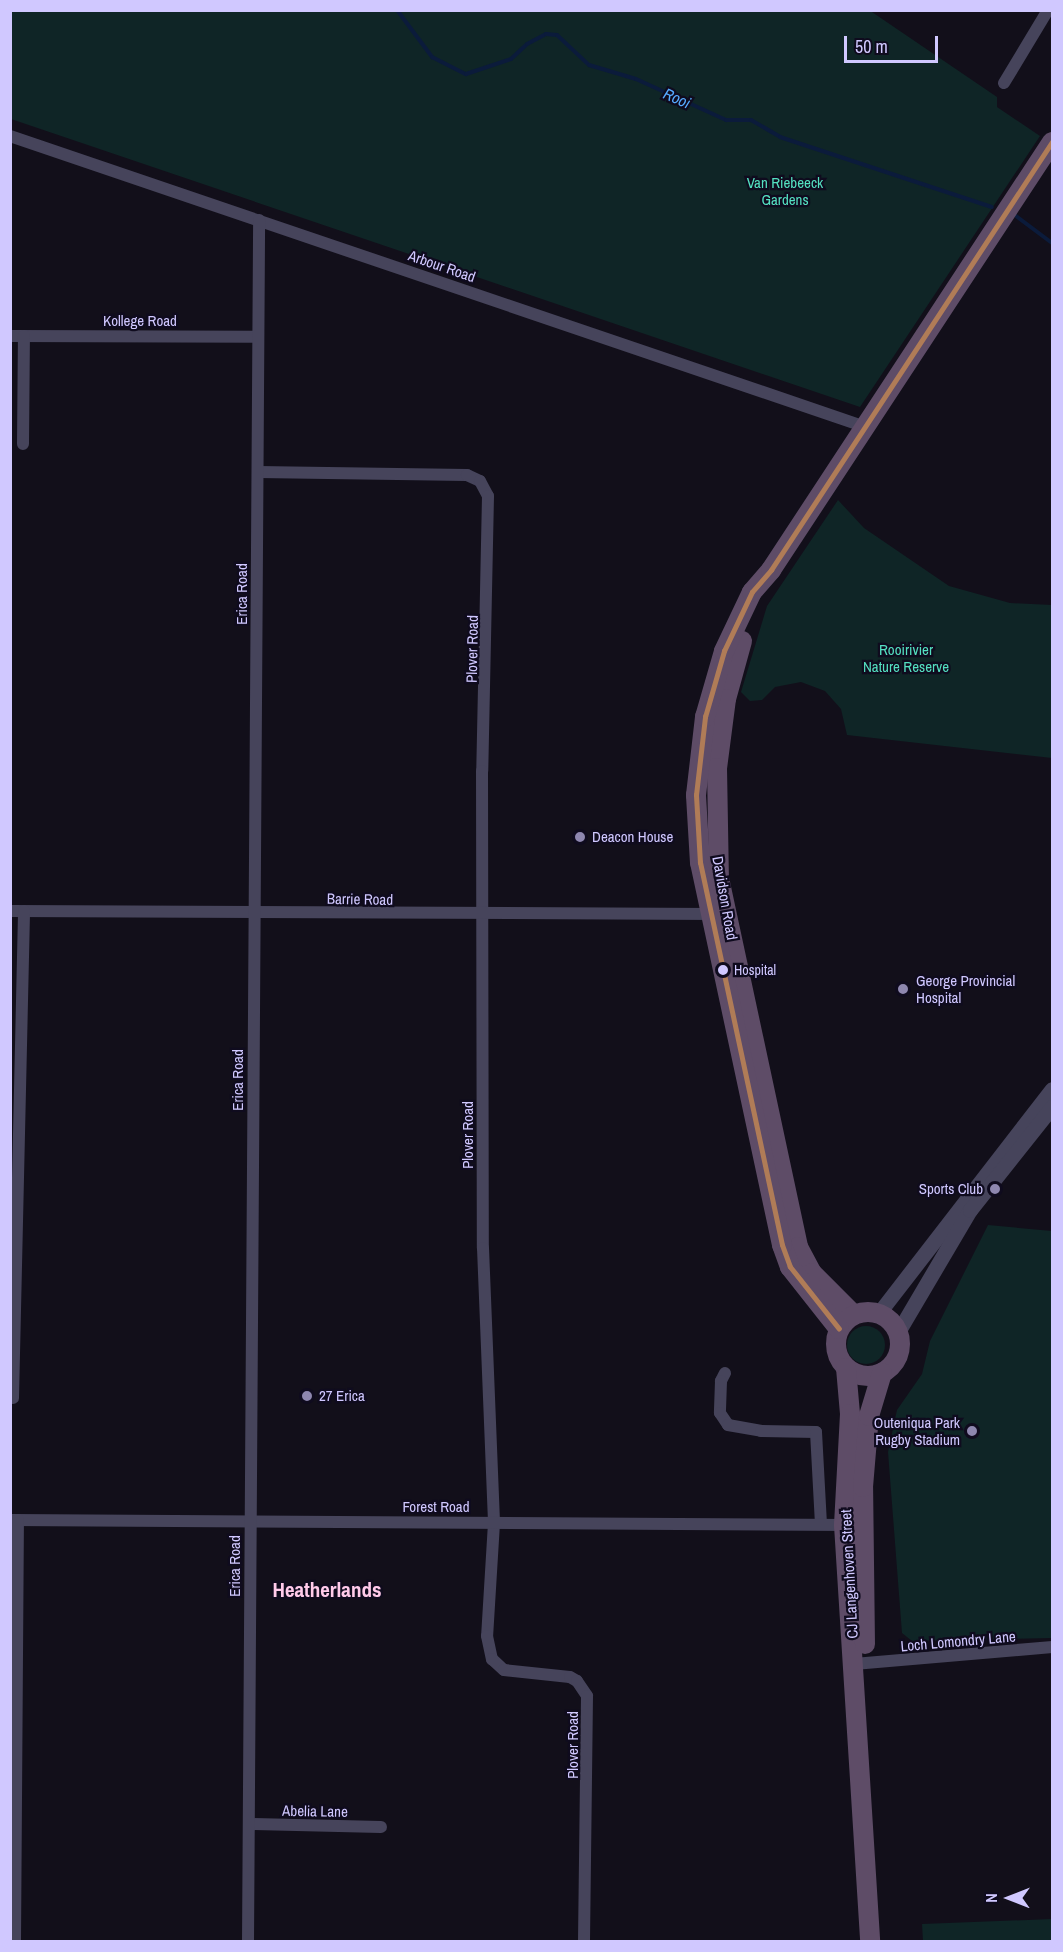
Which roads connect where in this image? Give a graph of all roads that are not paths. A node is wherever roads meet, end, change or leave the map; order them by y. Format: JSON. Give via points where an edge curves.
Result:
{"nodes":[{"id":1,"x":1048,"y":10,"type":"edge"},
{"id":2,"x":1004,"y":83,"type":"dead end"},
{"id":3,"x":10,"y":136,"type":"edge"},
{"id":4,"x":1051,"y":148,"type":"edge"},
{"id":5,"x":259,"y":220,"type":"junction"},
{"id":6,"x":17,"y":336,"type":"edge"},
{"id":7,"x":257,"y":337,"type":"junction"},
{"id":8,"x":863,"y":426,"type":"junction"},
{"id":9,"x":23,"y":444,"type":"dead end"},
{"id":10,"x":258,"y":472,"type":"junction"},
{"id":11,"x":17,"y":911,"type":"edge"},
{"id":12,"x":254,"y":913,"type":"junction"},
{"id":13,"x":718,"y":914,"type":"junction"},
{"id":14,"x":481,"y":915,"type":"junction"},
{"id":15,"x":1053,"y":1089,"type":"edge"},
{"id":16,"x":1053,"y":1107,"type":"edge"},
{"id":17,"x":878,"y":1314,"type":"junction"},
{"id":18,"x":854,"y":1315,"type":"junction"},
{"id":19,"x":839,"y":1329,"type":"junction"},
{"id":20,"x":898,"y":1332,"type":"junction"},
{"id":21,"x":846,"y":1368,"type":"junction"},
{"id":22,"x":725,"y":1373,"type":"dead end"},
{"id":23,"x":882,"y":1373,"type":"junction"},
{"id":24,"x":13,"y":1398,"type":"dead end"},
{"id":25,"x":14,"y":1520,"type":"edge"},
{"id":26,"x":250,"y":1522,"type":"junction"},
{"id":27,"x":494,"y":1523,"type":"junction"},
{"id":28,"x":821,"y":1524,"type":"junction"},
{"id":29,"x":853,"y":1525,"type":"junction"},
{"id":30,"x":1053,"y":1647,"type":"edge"},
{"id":31,"x":860,"y":1664,"type":"junction"},
{"id":32,"x":249,"y":1824,"type":"junction"},
{"id":33,"x":381,"y":1827,"type":"dead end"},
{"id":34,"x":15,"y":1941,"type":"edge"},
{"id":35,"x":248,"y":1941,"type":"edge"},
{"id":36,"x":584,"y":1941,"type":"edge"},
{"id":37,"x":870,"y":1941,"type":"edge"}],
"edges":[{"from":1,"to":2,"type":"street"},
{"from":3,"to":5,"type":"street","name":"Arbour Road"},
{"from":4,"to":8,"type":"highway","name":"Davidson Road"},
{"from":5,"to":7,"type":"street","name":"Erica Road"},
{"from":5,"to":8,"type":"street","name":"Arbour Road"},
{"from":6,"to":7,"type":"street","name":"Kollege Road"},
{"from":6,"to":9,"type":"street","name":"Kollege Road"},
{"from":7,"to":10,"type":"street","name":"Erica Road"},
{"from":8,"to":13,"type":"highway","name":"Davidson Road","via":[[771,570],[752,592],[727,643],[705,717],[697,775],[696,824]]},
{"from":10,"to":12,"type":"street","name":"Erica Road"},
{"from":10,"to":14,"type":"street","name":"Plover Road","via":[[458,474],[475,477],[484,487],[489,504]]},
{"from":11,"to":12,"type":"street","name":"Barrie Road"},
{"from":11,"to":24,"type":"street"},
{"from":12,"to":14,"type":"street","name":"Barrie Road"},
{"from":12,"to":26,"type":"street","name":"Erica Road"},
{"from":13,"to":14,"type":"street","name":"Barrie Road"},
{"from":13,"to":18,"type":"highway","name":"Davidson Road","via":[[798,1248],[812,1273]]},
{"from":13,"to":19,"type":"highway","name":"Davidson Road","via":[[783,1252],[823,1313]]},
{"from":14,"to":27,"type":"street","name":"Plover Road","via":[[483,1248]]},
{"from":15,"to":17,"type":"street"},
{"from":16,"to":20,"type":"street","via":[[970,1210]]},
{"from":17,"to":18,"type":"highway"},
{"from":17,"to":20,"type":"highway","via":[[890,1320]]},
{"from":18,"to":19,"type":"highway"},
{"from":19,"to":21,"type":"highway","via":[[837,1353]]},
{"from":20,"to":23,"type":"highway","via":[[898,1356]]},
{"from":21,"to":23,"type":"highway","via":[[863,1377]]},
{"from":21,"to":29,"type":"highway","name":"CJ Langenhoven Street"},
{"from":22,"to":28,"type":"street","via":[[720,1413],[728,1425],[761,1431],[816,1432]]},
{"from":23,"to":29,"type":"highway","name":"CJ Langenhoven Street","via":[[868,1422]]},
{"from":25,"to":26,"type":"street","name":"Forest Road"},
{"from":25,"to":34,"type":"street"},
{"from":26,"to":27,"type":"street","name":"Forest Road"},
{"from":26,"to":32,"type":"street","name":"Erica Road"},
{"from":27,"to":28,"type":"street","name":"Forest Road"},
{"from":27,"to":36,"type":"street","name":"Plover Road","via":[[487,1636],[492,1659],[513,1673],[570,1677],[578,1681],[587,1696]]},
{"from":28,"to":29,"type":"street","name":"Forest Road"},
{"from":29,"to":31,"type":"highway","name":"CJ Langenhoven Street"},
{"from":30,"to":31,"type":"street","name":"Loch Lomondry Lane"},
{"from":31,"to":37,"type":"highway","name":"CJ Langenhoven Street"},
{"from":32,"to":33,"type":"street","name":"Abelia Lane"},
{"from":32,"to":35,"type":"street","name":"Erica Road"}]}
